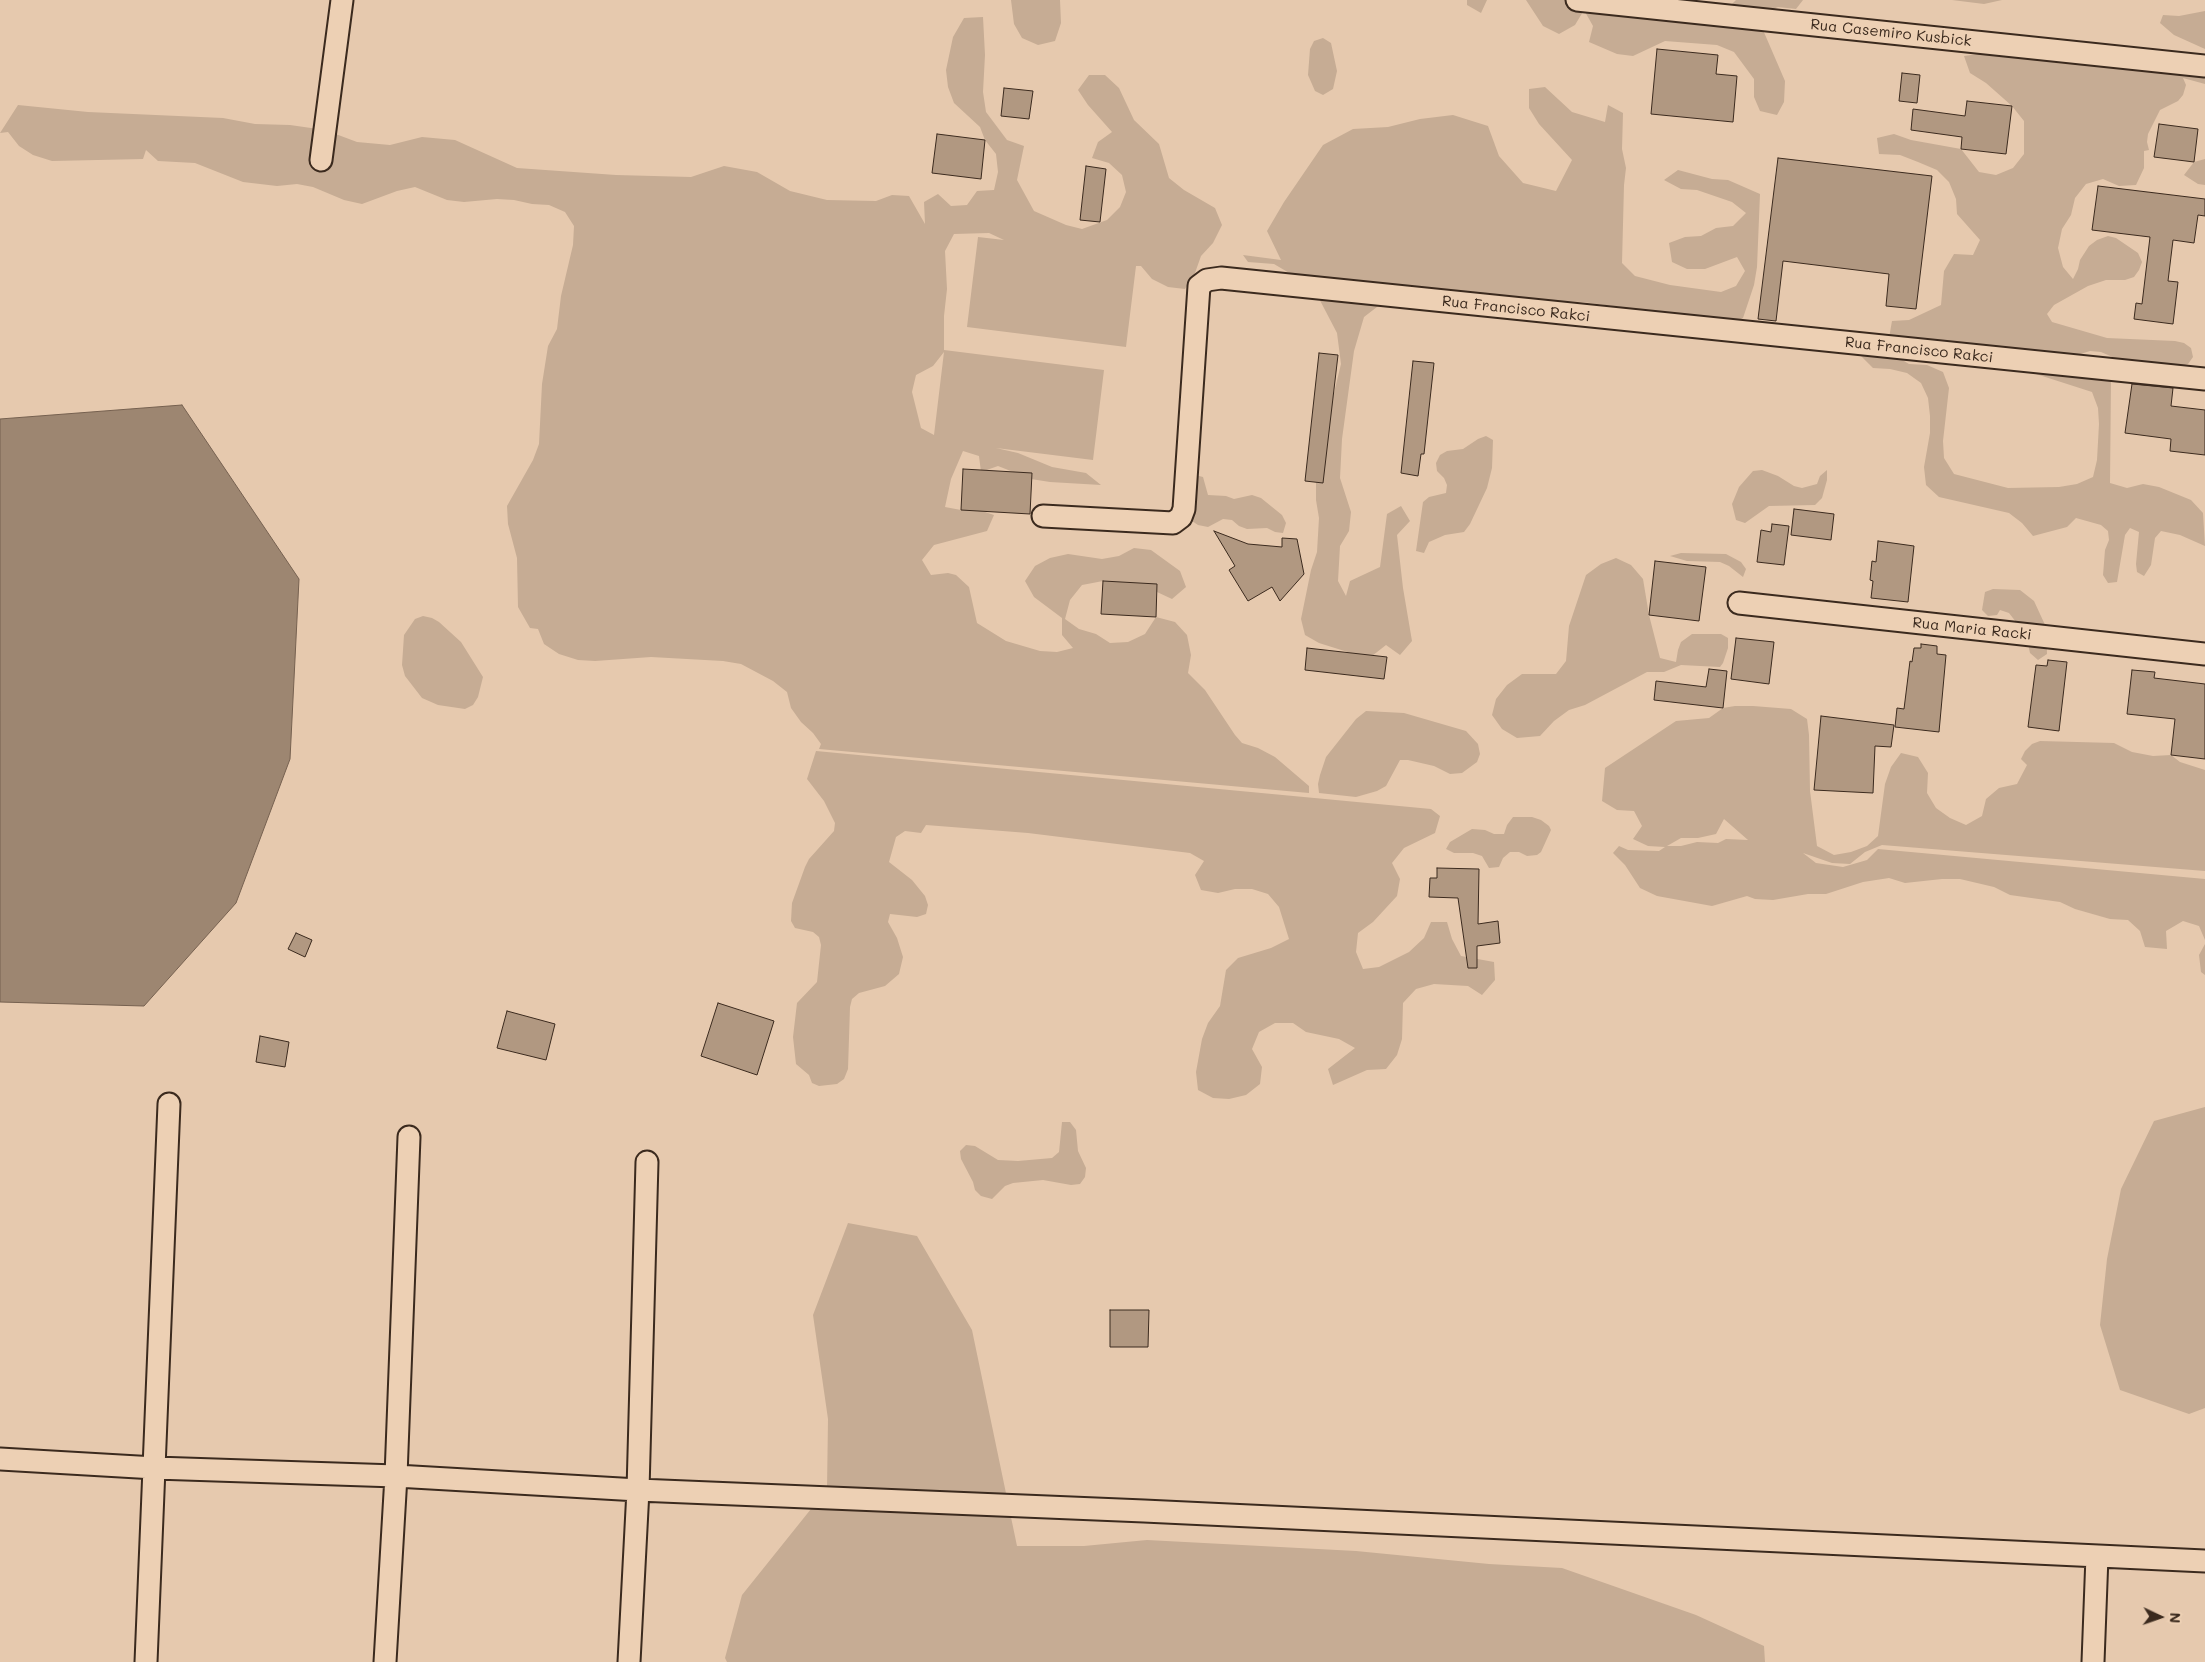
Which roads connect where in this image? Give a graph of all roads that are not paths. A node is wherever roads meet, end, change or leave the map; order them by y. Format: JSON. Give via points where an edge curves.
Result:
{"nodes":[{"id":1,"x":342,"y":0,"type":"edge"},
{"id":2,"x":1577,"y":0,"type":"edge"},
{"id":3,"x":2205,"y":66,"type":"edge"},
{"id":4,"x":321,"y":160,"type":"dead end"},
{"id":5,"x":2205,"y":379,"type":"edge"},
{"id":6,"x":1043,"y":516,"type":"dead end"},
{"id":7,"x":1739,"y":604,"type":"dead end"},
{"id":8,"x":2205,"y":654,"type":"edge"},
{"id":9,"x":169,"y":1104,"type":"dead end"},
{"id":10,"x":409,"y":1137,"type":"dead end"},
{"id":11,"x":647,"y":1162,"type":"dead end"},
{"id":12,"x":0,"y":1459,"type":"edge"},
{"id":13,"x":155,"y":1468,"type":"junction"},
{"id":14,"x":396,"y":1476,"type":"junction"},
{"id":15,"x":638,"y":1490,"type":"junction"},
{"id":16,"x":2097,"y":1556,"type":"junction"},
{"id":17,"x":2205,"y":1561,"type":"edge"},
{"id":18,"x":146,"y":1662,"type":"edge"},
{"id":19,"x":384,"y":1662,"type":"edge"},
{"id":20,"x":629,"y":1662,"type":"edge"},
{"id":21,"x":2093,"y":1662,"type":"edge"}],
"edges":[{"from":1,"to":4,"type":"street"},
{"from":2,"to":3,"type":"street","name":"Rua Casemiro Kusbick"},
{"from":5,"to":6,"type":"street","name":"Rua Francisco Rakci","via":[[1220,278],[1207,280],[1199,286],[1181,518],[1173,523]]},
{"from":7,"to":8,"type":"street","name":"Rua Maria Racki"},
{"from":9,"to":13,"type":"street"},
{"from":10,"to":14,"type":"street"},
{"from":11,"to":15,"type":"street"},
{"from":12,"to":13,"type":"street"},
{"from":13,"to":14,"type":"street"},
{"from":13,"to":18,"type":"street"},
{"from":14,"to":15,"type":"street"},
{"from":14,"to":19,"type":"street"},
{"from":15,"to":16,"type":"street"},
{"from":15,"to":20,"type":"street"},
{"from":16,"to":17,"type":"street"},
{"from":16,"to":21,"type":"street"}]}
